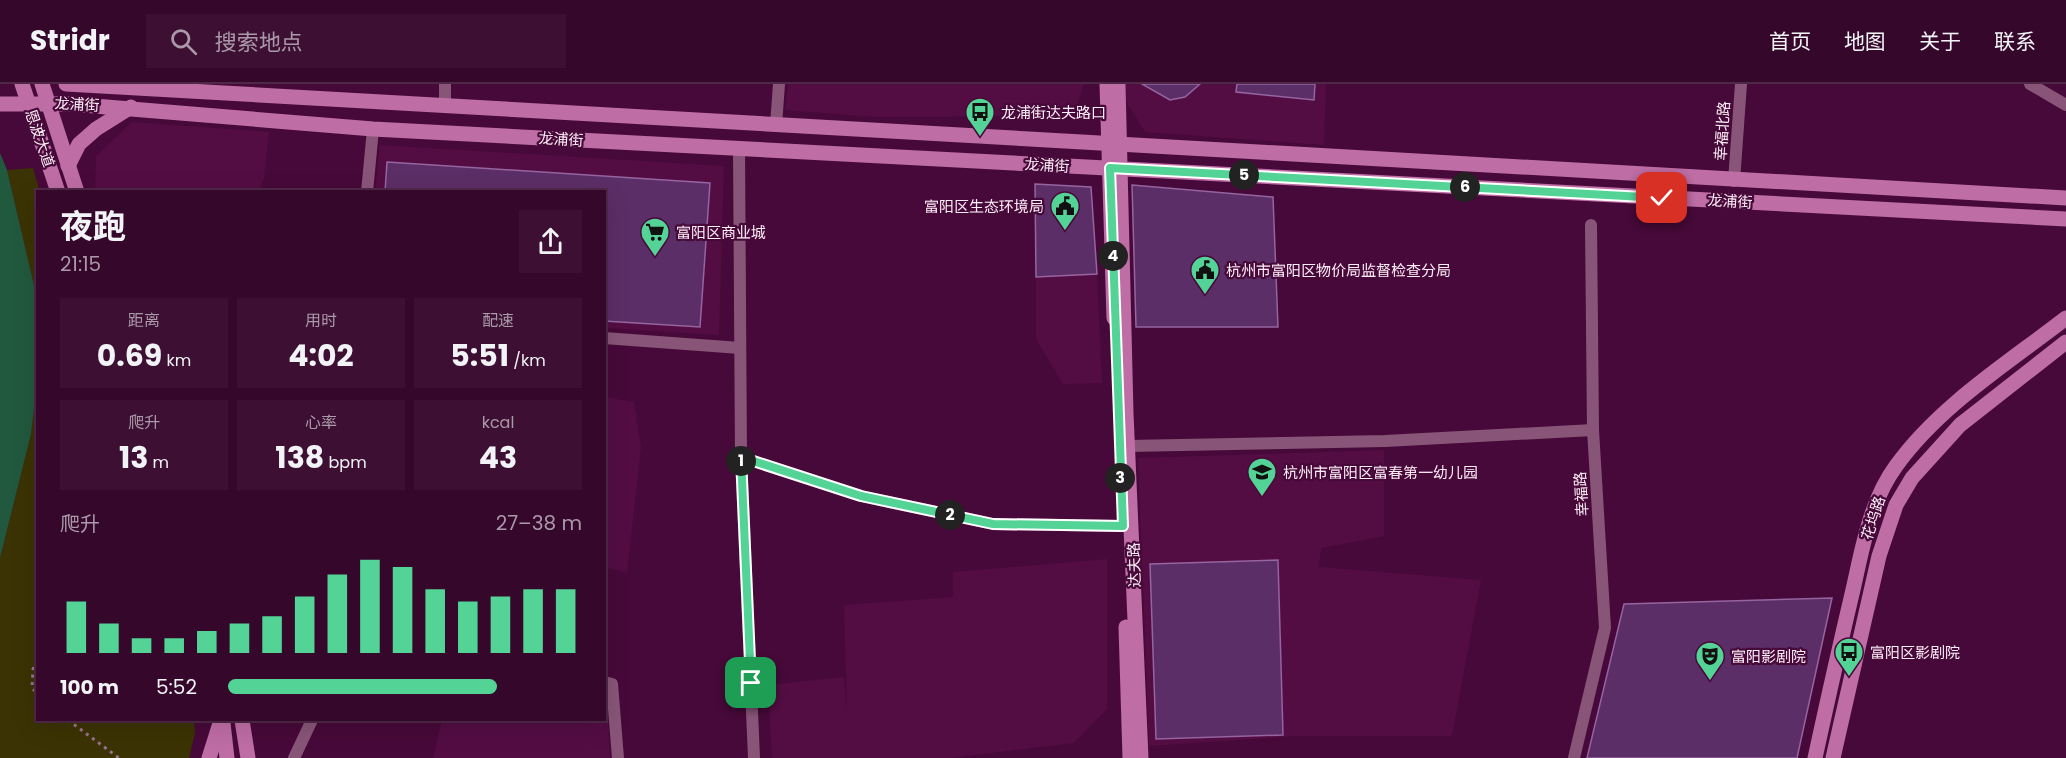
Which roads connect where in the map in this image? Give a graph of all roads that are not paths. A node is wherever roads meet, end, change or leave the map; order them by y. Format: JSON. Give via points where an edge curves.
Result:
{"nodes":[{"id":1,"x":22,"y":84,"type":"edge"},
{"id":2,"x":42,"y":84,"type":"edge"},
{"id":3,"x":66,"y":84,"type":"edge"},
{"id":4,"x":445,"y":84,"type":"edge"},
{"id":5,"x":779,"y":84,"type":"edge"},
{"id":6,"x":1107,"y":84,"type":"edge"},
{"id":7,"x":1118,"y":84,"type":"edge"},
{"id":8,"x":1741,"y":84,"type":"edge"},
{"id":9,"x":2030,"y":84,"type":"edge"},
{"id":10,"x":114,"y":86,"type":"edge"},
{"id":11,"x":48,"y":102,"type":"junction"},
{"id":12,"x":0,"y":104,"type":"edge"},
{"id":13,"x":28,"y":104,"type":"junction"},
{"id":14,"x":2066,"y":105,"type":"edge"},
{"id":15,"x":445,"y":106,"type":"junction"},
{"id":16,"x":131,"y":107,"type":"junction"},
{"id":17,"x":776,"y":125,"type":"junction"},
{"id":18,"x":373,"y":129,"type":"junction"},
{"id":19,"x":1115,"y":145,"type":"junction"},
{"id":20,"x":739,"y":148,"type":"junction"},
{"id":21,"x":68,"y":166,"type":"junction"},
{"id":22,"x":1116,"y":169,"type":"junction"},
{"id":23,"x":1734,"y":181,"type":"junction"},
{"id":24,"x":57,"y":190,"type":"edge"},
{"id":25,"x":75,"y":190,"type":"edge"},
{"id":26,"x":367,"y":190,"type":"edge"},
{"id":27,"x":2066,"y":198,"type":"edge"},
{"id":28,"x":2065,"y":220,"type":"edge"},
{"id":29,"x":1591,"y":225,"type":"dead end"},
{"id":30,"x":2066,"y":318,"type":"edge"},
{"id":31,"x":606,"y":338,"type":"edge"},
{"id":32,"x":2066,"y":342,"type":"edge"},
{"id":33,"x":740,"y":348,"type":"junction"},
{"id":34,"x":1593,"y":430,"type":"junction"},
{"id":35,"x":1128,"y":446,"type":"junction"},
{"id":36,"x":741,"y":457,"type":"junction"},
{"id":37,"x":1123,"y":526,"type":"junction"},
{"id":38,"x":606,"y":682,"type":"edge"},
{"id":39,"x":222,"y":721,"type":"edge"},
{"id":40,"x":222,"y":721,"type":"edge"},
{"id":41,"x":242,"y":721,"type":"edge"},
{"id":42,"x":312,"y":721,"type":"edge"},
{"id":43,"x":209,"y":758,"type":"edge"},
{"id":44,"x":228,"y":758,"type":"edge"},
{"id":45,"x":248,"y":758,"type":"edge"},
{"id":46,"x":294,"y":758,"type":"edge"},
{"id":47,"x":618,"y":758,"type":"edge"},
{"id":48,"x":754,"y":758,"type":"edge"},
{"id":49,"x":1130,"y":758,"type":"edge"},
{"id":50,"x":1141,"y":758,"type":"edge"},
{"id":51,"x":1574,"y":758,"type":"edge"},
{"id":52,"x":1815,"y":758,"type":"edge"},
{"id":53,"x":1833,"y":758,"type":"edge"}],
"edges":[{"from":1,"to":13,"type":"main road","name":"恩波大道"},
{"from":2,"to":11,"type":"main road","name":"恩波大道"},
{"from":3,"to":10,"type":"main road","name":"龙浦街"},
{"from":4,"to":15,"type":"street"},
{"from":5,"to":17,"type":"street"},
{"from":6,"to":19,"type":"main road","name":"达夫路"},
{"from":7,"to":19,"type":"main road","name":"达夫路"},
{"from":8,"to":23,"type":"street","name":"幸福北路"},
{"from":9,"to":14,"type":"street"},
{"from":10,"to":15,"type":"main road","name":"龙浦街"},
{"from":11,"to":13,"type":"main road","name":"龙浦街"},
{"from":11,"to":16,"type":"main road","name":"龙浦街"},
{"from":11,"to":21,"type":"main road","name":"恩波大道"},
{"from":12,"to":13,"type":"main road","name":"龙浦街"},
{"from":13,"to":24,"type":"main road","name":"恩波大道"},
{"from":15,"to":17,"type":"main road","name":"龙浦街"},
{"from":16,"to":18,"type":"main road","name":"龙浦街"},
{"from":16,"to":21,"type":"main road","via":[[78,144]]},
{"from":17,"to":19,"type":"main road","name":"龙浦街"},
{"from":18,"to":20,"type":"main road","name":"龙浦街"},
{"from":18,"to":26,"type":"street"},
{"from":19,"to":22,"type":"main road","name":"达夫路"},
{"from":19,"to":23,"type":"main road","name":"龙浦街"},
{"from":20,"to":22,"type":"main road","name":"龙浦街"},
{"from":20,"to":33,"type":"street"},
{"from":21,"to":25,"type":"main road","name":"恩波大道"},
{"from":22,"to":28,"type":"main road","name":"龙浦街"},
{"from":22,"to":35,"type":"main road","name":"达夫路"},
{"from":22,"to":37,"type":"main road","name":"达夫路"},
{"from":23,"to":27,"type":"main road","name":"龙浦街"},
{"from":29,"to":34,"type":"street","name":"幸福路"},
{"from":30,"to":52,"type":"main road","name":"花坞路","via":[[1921,435],[1878,495]]},
{"from":31,"to":33,"type":"street"},
{"from":32,"to":53,"type":"main road","name":"花坞路","via":[[1960,425],[1912,478],[1896,505],[1879,556]]},
{"from":33,"to":36,"type":"street"},
{"from":34,"to":35,"type":"street","via":[[1385,441]]},
{"from":34,"to":51,"type":"street","name":"幸福路","via":[[1605,628]]},
{"from":35,"to":50,"type":"main road","name":"达夫路"},
{"from":36,"to":37,"type":"street","via":[[861,496],[993,524]]},
{"from":36,"to":48,"type":"street"},
{"from":37,"to":49,"type":"main road","name":"达夫路"},
{"from":38,"to":47,"type":"street","via":[[612,684]]},
{"from":39,"to":43,"type":"main road"},
{"from":40,"to":44,"type":"main road"},
{"from":41,"to":45,"type":"main road"},
{"from":42,"to":46,"type":"street"}]}
